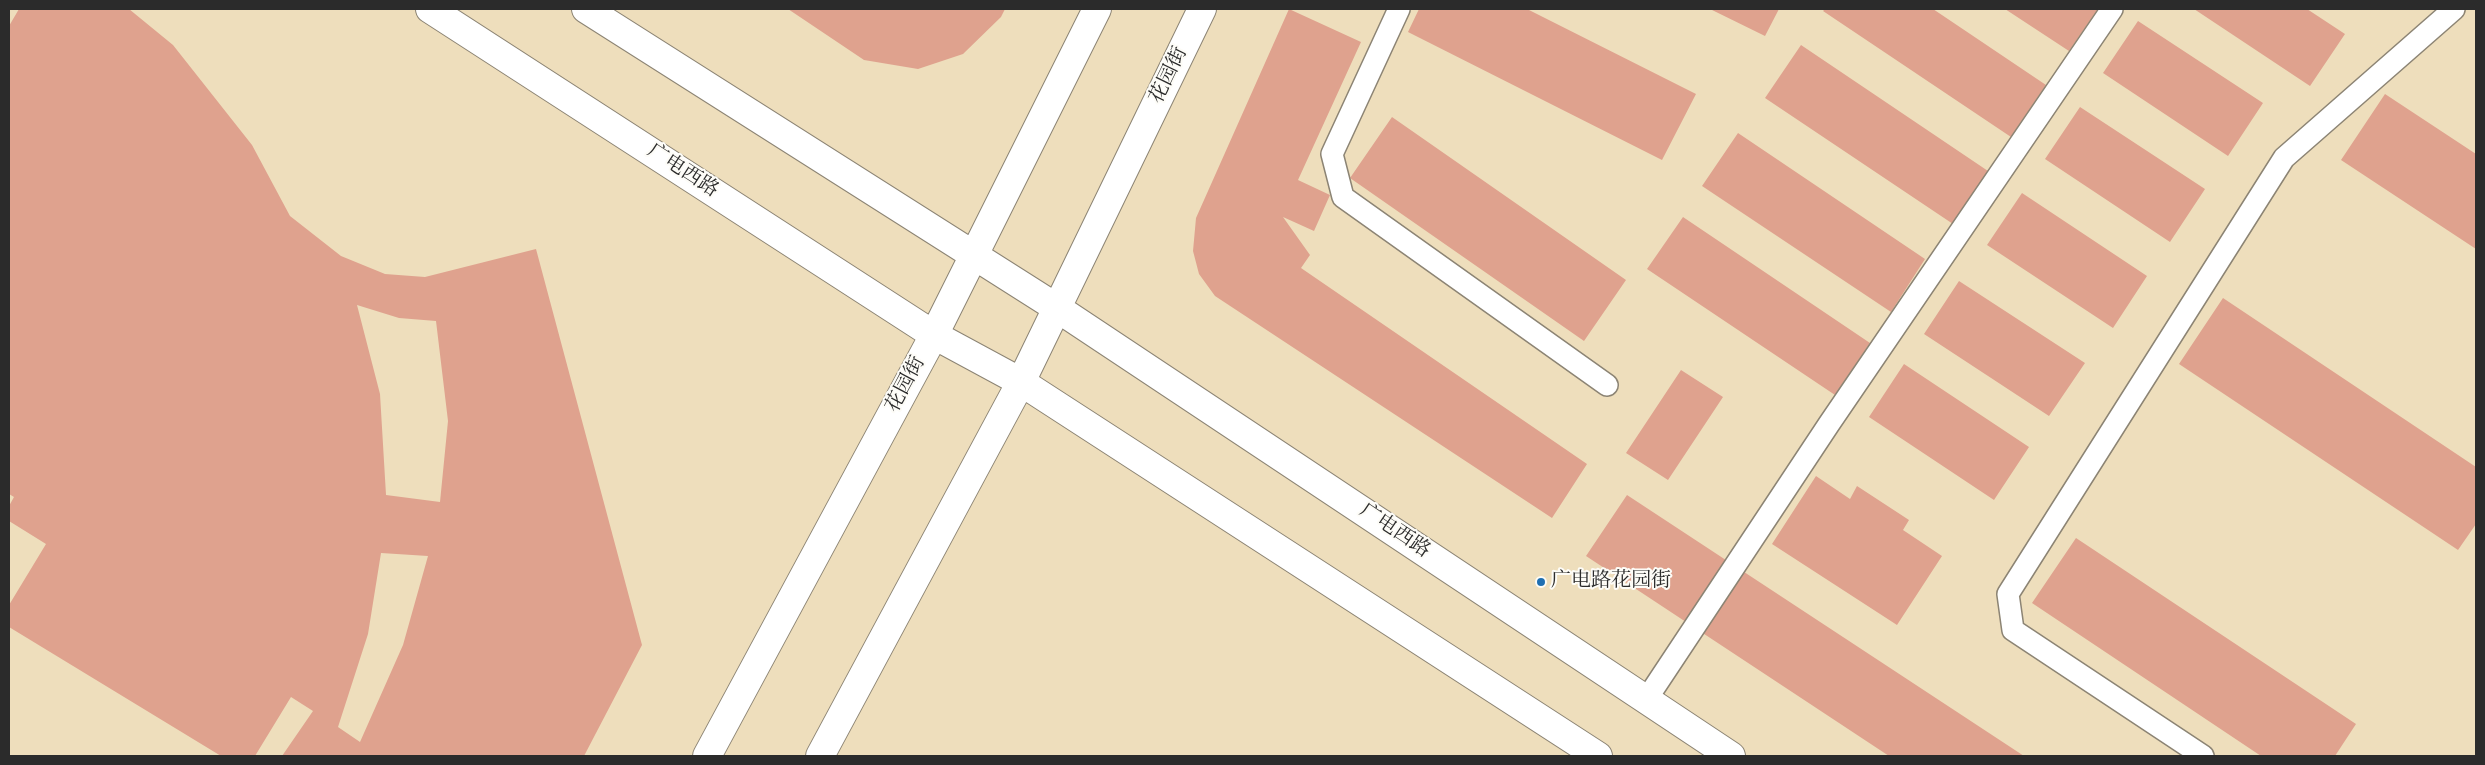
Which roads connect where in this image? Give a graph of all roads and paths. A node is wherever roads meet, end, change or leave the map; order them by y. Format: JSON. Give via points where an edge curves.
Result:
{"nodes":[{"id":1,"x":430,"y":9,"type":"edge"},
{"id":2,"x":586,"y":9,"type":"edge"},
{"id":3,"x":1097,"y":9,"type":"edge"},
{"id":4,"x":1202,"y":9,"type":"edge"},
{"id":5,"x":1398,"y":9,"type":"edge"},
{"id":6,"x":2112,"y":9,"type":"edge"},
{"id":7,"x":2454,"y":9,"type":"edge"},
{"id":8,"x":975,"y":256,"type":"junction"},
{"id":9,"x":1057,"y":308,"type":"junction"},
{"id":10,"x":934,"y":335,"type":"junction"},
{"id":11,"x":1021,"y":382,"type":"junction"},
{"id":12,"x":1607,"y":385,"type":"dead end"},
{"id":13,"x":1646,"y":700,"type":"junction"},
{"id":14,"x":707,"y":756,"type":"edge"},
{"id":15,"x":820,"y":756,"type":"edge"},
{"id":16,"x":1598,"y":756,"type":"edge"},
{"id":17,"x":1731,"y":756,"type":"edge"},
{"id":18,"x":2203,"y":756,"type":"edge"}],
"edges":[{"from":1,"to":10,"type":"main road","name":"广电西路"},
{"from":2,"to":8,"type":"main road"},
{"from":3,"to":8,"type":"main road","name":"花园街"},
{"from":4,"to":9,"type":"main road","name":"花园街"},
{"from":5,"to":12,"type":"lane","via":[[1332,154],[1343,197]]},
{"from":6,"to":13,"type":"lane"},
{"from":7,"to":18,"type":"lane","via":[[2284,158],[2008,594],[2013,630]]},
{"from":8,"to":9,"type":"main road","name":"广电西路"},
{"from":8,"to":10,"type":"main road","name":"花园街"},
{"from":9,"to":11,"type":"main road","name":"花园街"},
{"from":9,"to":13,"type":"main road","name":"广电西路"},
{"from":10,"to":11,"type":"main road","name":"广电西路"},
{"from":10,"to":14,"type":"main road","name":"花园街"},
{"from":11,"to":15,"type":"main road","name":"花园街"},
{"from":11,"to":16,"type":"main road","name":"广电西路"},
{"from":13,"to":17,"type":"main road","name":"广电西路"}]}
